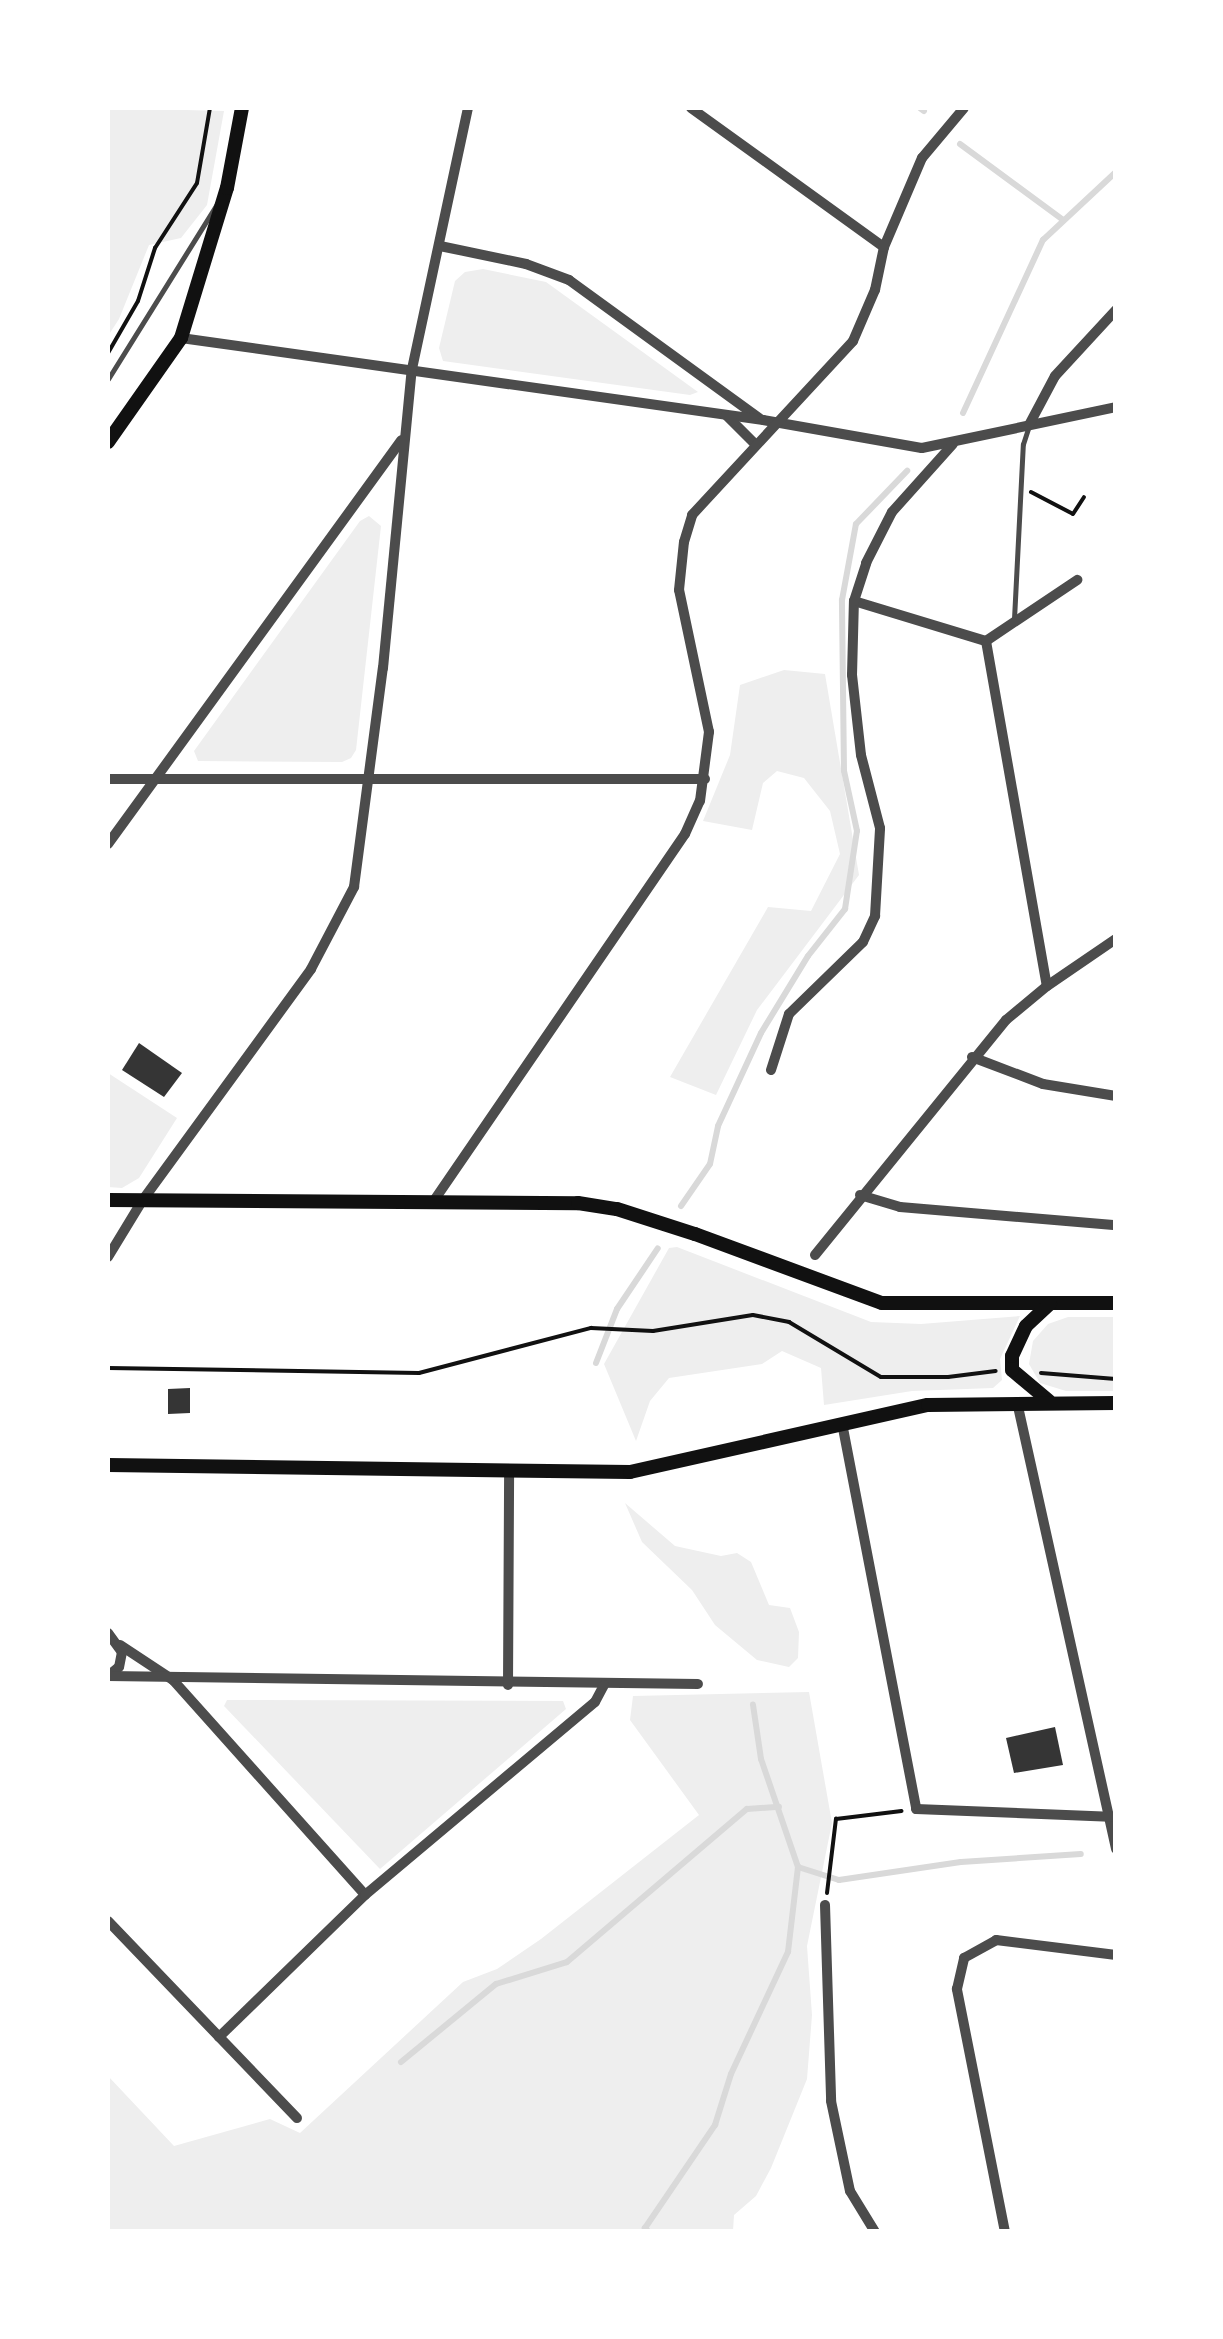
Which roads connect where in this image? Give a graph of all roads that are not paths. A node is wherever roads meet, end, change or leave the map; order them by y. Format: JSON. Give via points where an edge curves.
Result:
{"nodes":[{"id":1,"x":241,"y":108,"type":"edge"},
{"id":2,"x":468,"y":108,"type":"edge"},
{"id":3,"x":690,"y":108,"type":"edge"},
{"id":4,"x":964,"y":108,"type":"edge"},
{"id":5,"x":227,"y":188,"type":"junction"},
{"id":6,"x":440,"y":246,"type":"junction"},
{"id":7,"x":884,"y":246,"type":"junction"},
{"id":8,"x":1116,"y":310,"type":"edge"},
{"id":9,"x":181,"y":338,"type":"junction"},
{"id":10,"x":412,"y":369,"type":"junction"},
{"id":11,"x":108,"y":380,"type":"edge"},
{"id":12,"x":716,"y":385,"type":"junction"},
{"id":13,"x":801,"y":398,"type":"junction"},
{"id":14,"x":1116,"y":407,"type":"edge"},
{"id":15,"x":726,"y":415,"type":"junction"},
{"id":16,"x":768,"y":422,"type":"junction"},
{"id":17,"x":1029,"y":424,"type":"junction"},
{"id":18,"x":811,"y":432,"type":"junction"},
{"id":19,"x":403,"y":437,"type":"junction"},
{"id":20,"x":108,"y":442,"type":"edge"},
{"id":21,"x":754,"y":443,"type":"junction"},
{"id":22,"x":953,"y":443,"type":"junction"},
{"id":23,"x":1078,"y":580,"type":"dead end"},
{"id":24,"x":854,"y":601,"type":"junction"},
{"id":25,"x":1014,"y":622,"type":"junction"},
{"id":26,"x":986,"y":641,"type":"junction"},
{"id":27,"x":108,"y":779,"type":"edge"},
{"id":28,"x":368,"y":779,"type":"junction"},
{"id":29,"x":705,"y":779,"type":"junction"},
{"id":30,"x":154,"y":780,"type":"junction"},
{"id":31,"x":108,"y":844,"type":"edge"},
{"id":32,"x":1116,"y":940,"type":"edge"},
{"id":33,"x":1047,"y":986,"type":"junction"},
{"id":34,"x":972,"y":1057,"type":"junction"},
{"id":35,"x":771,"y":1070,"type":"dead end"},
{"id":36,"x":1116,"y":1096,"type":"edge"},
{"id":37,"x":860,"y":1195,"type":"junction"},
{"id":38,"x":108,"y":1200,"type":"edge"},
{"id":39,"x":142,"y":1201,"type":"junction"},
{"id":40,"x":432,"y":1202,"type":"junction"},
{"id":41,"x":1116,"y":1224,"type":"edge"},
{"id":42,"x":814,"y":1255,"type":"dead end"},
{"id":43,"x":108,"y":1257,"type":"edge"},
{"id":44,"x":1050,"y":1304,"type":"junction"},
{"id":45,"x":1116,"y":1304,"type":"edge"},
{"id":46,"x":1012,"y":1370,"type":"junction"},
{"id":47,"x":1016,"y":1402,"type":"junction"},
{"id":48,"x":1050,"y":1402,"type":"junction"},
{"id":49,"x":1116,"y":1403,"type":"edge"},
{"id":50,"x":842,"y":1423,"type":"junction"},
{"id":51,"x":108,"y":1465,"type":"edge"},
{"id":52,"x":509,"y":1472,"type":"junction"},
{"id":53,"x":108,"y":1633,"type":"edge"},
{"id":54,"x":120,"y":1645,"type":"junction"},
{"id":55,"x":108,"y":1676,"type":"edge"},
{"id":56,"x":172,"y":1680,"type":"junction"},
{"id":57,"x":508,"y":1684,"type":"junction"},
{"id":58,"x":698,"y":1684,"type":"dead end"},
{"id":59,"x":604,"y":1685,"type":"junction"},
{"id":60,"x":1112,"y":1817,"type":"edge"},
{"id":61,"x":1116,"y":1850,"type":"edge"},
{"id":62,"x":366,"y":1895,"type":"junction"},
{"id":63,"x":825,"y":1905,"type":"dead end"},
{"id":64,"x":108,"y":1920,"type":"edge"},
{"id":65,"x":1116,"y":1955,"type":"edge"},
{"id":66,"x":219,"y":2037,"type":"junction"},
{"id":67,"x":297,"y":2118,"type":"dead end"},
{"id":68,"x":875,"y":2232,"type":"edge"},
{"id":69,"x":1005,"y":2232,"type":"edge"}],
"edges":[{"from":1,"to":5,"type":"main road"},
{"from":2,"to":6,"type":"street"},
{"from":3,"to":7,"type":"street"},
{"from":4,"to":7,"type":"street","via":[[922,158]]},
{"from":5,"to":9,"type":"main road"},
{"from":5,"to":11,"type":"lane"},
{"from":6,"to":10,"type":"street"},
{"from":6,"to":12,"type":"street","via":[[570,280]]},
{"from":7,"to":13,"type":"street","via":[[875,290],[853,341]]},
{"from":8,"to":17,"type":"street","via":[[1056,376]]},
{"from":9,"to":10,"type":"street"},
{"from":9,"to":20,"type":"main road"},
{"from":10,"to":15,"type":"street"},
{"from":10,"to":19,"type":"street"},
{"from":12,"to":15,"type":"street"},
{"from":12,"to":16,"type":"street"},
{"from":13,"to":16,"type":"street"},
{"from":13,"to":18,"type":"street","via":[[796,416]]},
{"from":14,"to":17,"type":"street"},
{"from":15,"to":16,"type":"street"},
{"from":15,"to":21,"type":"street"},
{"from":16,"to":18,"type":"street"},
{"from":16,"to":21,"type":"street"},
{"from":17,"to":22,"type":"street"},
{"from":17,"to":25,"type":"lane"},
{"from":18,"to":22,"type":"street","via":[[922,448]]},
{"from":19,"to":28,"type":"street"},
{"from":19,"to":30,"type":"street"},
{"from":21,"to":29,"type":"street","via":[[692,515],[684,542],[679,590],[709,732]]},
{"from":22,"to":24,"type":"street","via":[[892,512]]},
{"from":23,"to":25,"type":"street"},
{"from":24,"to":26,"type":"street"},
{"from":24,"to":35,"type":"street","via":[[852,676],[880,828],[875,916],[863,942],[788,1014]]},
{"from":25,"to":26,"type":"street"},
{"from":26,"to":33,"type":"street"},
{"from":27,"to":30,"type":"street"},
{"from":28,"to":29,"type":"street"},
{"from":28,"to":30,"type":"street"},
{"from":28,"to":39,"type":"street","via":[[354,887],[312,970]]},
{"from":29,"to":40,"type":"street","via":[[685,834]]},
{"from":30,"to":31,"type":"street"},
{"from":32,"to":33,"type":"street"},
{"from":33,"to":34,"type":"street"},
{"from":34,"to":36,"type":"street","via":[[1043,1084]]},
{"from":34,"to":37,"type":"street"},
{"from":37,"to":41,"type":"street","via":[[900,1207]]},
{"from":37,"to":42,"type":"street"},
{"from":38,"to":39,"type":"main road"},
{"from":39,"to":40,"type":"main road"},
{"from":39,"to":43,"type":"street"},
{"from":40,"to":44,"type":"main road","via":[[617,1209],[882,1302]]},
{"from":44,"to":45,"type":"main road"},
{"from":44,"to":46,"type":"main road","via":[[1019,1336]]},
{"from":46,"to":47,"type":"main road"},
{"from":46,"to":48,"type":"main road"},
{"from":47,"to":48,"type":"main road"},
{"from":47,"to":50,"type":"main road","via":[[928,1405]]},
{"from":47,"to":60,"type":"street"},
{"from":48,"to":49,"type":"main road"},
{"from":50,"to":52,"type":"main road","via":[[630,1472]]},
{"from":50,"to":60,"type":"street","via":[[916,1809]]},
{"from":51,"to":52,"type":"main road"},
{"from":52,"to":57,"type":"street"},
{"from":53,"to":54,"type":"street"},
{"from":54,"to":55,"type":"street","via":[[119,1667]]},
{"from":54,"to":56,"type":"street"},
{"from":55,"to":56,"type":"street"},
{"from":56,"to":57,"type":"street"},
{"from":56,"to":62,"type":"street"},
{"from":57,"to":59,"type":"street"},
{"from":58,"to":59,"type":"street"},
{"from":59,"to":62,"type":"street","via":[[596,1702]]},
{"from":60,"to":61,"type":"street"},
{"from":62,"to":66,"type":"street"},
{"from":63,"to":68,"type":"street","via":[[832,2101],[850,2191]]},
{"from":64,"to":66,"type":"street"},
{"from":65,"to":69,"type":"street","via":[[996,1940],[964,1958],[957,1989]]},
{"from":66,"to":67,"type":"street"}]}
